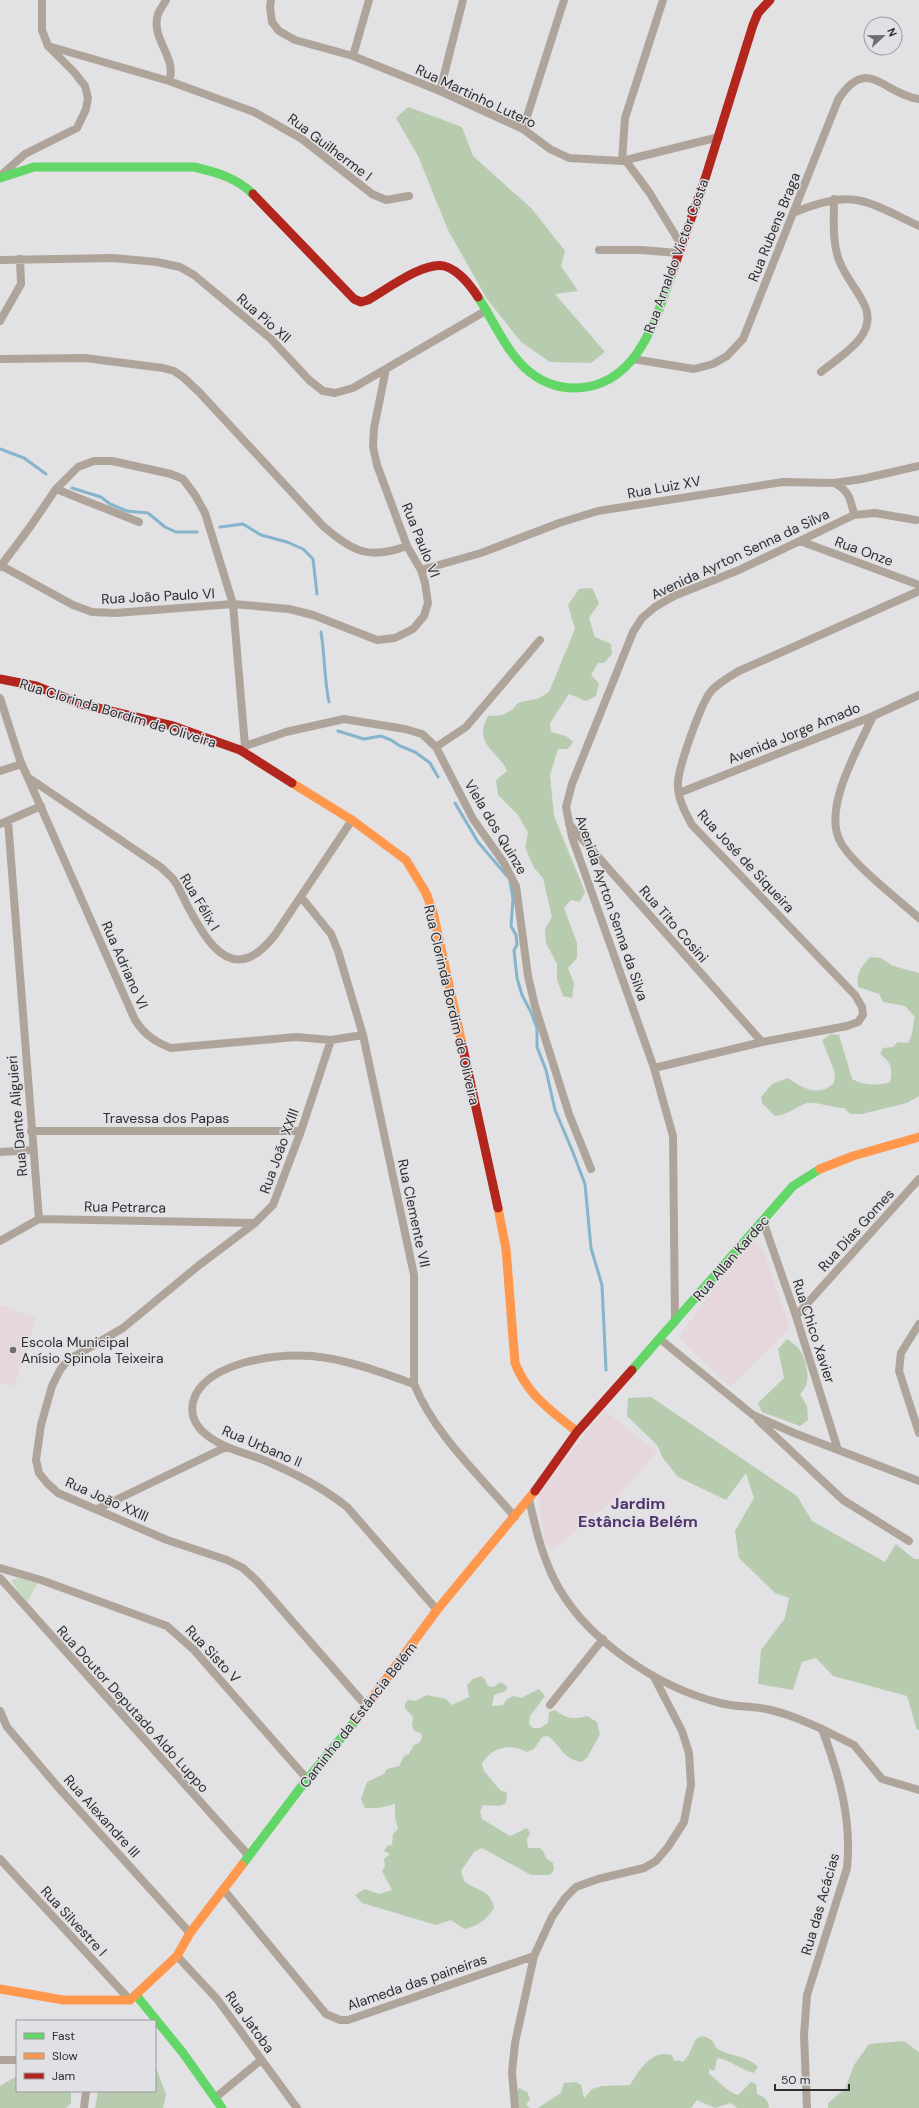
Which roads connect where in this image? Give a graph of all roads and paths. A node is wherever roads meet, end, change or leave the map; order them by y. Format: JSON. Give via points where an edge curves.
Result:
{"nodes":[{"id":1,"x":42,"y":0,"type":"edge"},
{"id":2,"x":166,"y":0,"type":"edge"},
{"id":3,"x":271,"y":0,"type":"edge"},
{"id":4,"x":369,"y":0,"type":"edge"},
{"id":5,"x":463,"y":0,"type":"edge"},
{"id":6,"x":564,"y":0,"type":"edge"},
{"id":7,"x":663,"y":0,"type":"edge"},
{"id":8,"x":770,"y":0,"type":"edge"},
{"id":9,"x":48,"y":46,"type":"junction"},
{"id":10,"x":353,"y":56,"type":"junction"},
{"id":11,"x":169,"y":81,"type":"junction"},
{"id":12,"x":440,"y":90,"type":"junction"},
{"id":13,"x":919,"y":99,"type":"edge"},
{"id":14,"x":523,"y":129,"type":"junction"},
{"id":15,"x":719,"y":137,"type":"junction"},
{"id":16,"x":624,"y":161,"type":"junction"},
{"id":17,"x":0,"y":177,"type":"edge"},
{"id":18,"x":410,"y":196,"type":"dead end"},
{"id":19,"x":834,"y":199,"type":"junction"},
{"id":20,"x":793,"y":214,"type":"junction"},
{"id":21,"x":919,"y":226,"type":"edge"},
{"id":22,"x":599,"y":250,"type":"dead end"},
{"id":23,"x":681,"y":250,"type":"junction"},
{"id":24,"x":20,"y":259,"type":"junction"},
{"id":25,"x":0,"y":260,"type":"edge"},
{"id":26,"x":487,"y":310,"type":"junction"},
{"id":27,"x":0,"y":321,"type":"edge"},
{"id":28,"x":0,"y":359,"type":"edge"},
{"id":29,"x":633,"y":359,"type":"junction"},
{"id":30,"x":386,"y":369,"type":"junction"},
{"id":31,"x":821,"y":372,"type":"dead end"},
{"id":32,"x":919,"y":466,"type":"edge"},
{"id":33,"x":834,"y":483,"type":"junction"},
{"id":34,"x":56,"y":489,"type":"junction"},
{"id":35,"x":854,"y":515,"type":"junction"},
{"id":36,"x":916,"y":520,"type":"dead end"},
{"id":37,"x":139,"y":522,"type":"dead end"},
{"id":38,"x":800,"y":541,"type":"junction"},
{"id":39,"x":407,"y":546,"type":"junction"},
{"id":40,"x":1,"y":566,"type":"edge"},
{"id":41,"x":421,"y":570,"type":"junction"},
{"id":42,"x":919,"y":585,"type":"edge"},
{"id":43,"x":919,"y":591,"type":"edge"},
{"id":44,"x":233,"y":604,"type":"junction"},
{"id":45,"x":540,"y":640,"type":"dead end"},
{"id":46,"x":0,"y":679,"type":"edge"},
{"id":47,"x":919,"y":695,"type":"edge"},
{"id":48,"x":0,"y":698,"type":"edge"},
{"id":49,"x":873,"y":716,"type":"junction"},
{"id":50,"x":436,"y":747,"type":"junction"},
{"id":51,"x":243,"y":748,"type":"junction"},
{"id":52,"x":22,"y":764,"type":"junction"},
{"id":53,"x":0,"y":771,"type":"edge"},
{"id":54,"x":29,"y":778,"type":"junction"},
{"id":55,"x":679,"y":793,"type":"junction"},
{"id":56,"x":41,"y":806,"type":"junction"},
{"id":57,"x":352,"y":820,"type":"junction"},
{"id":58,"x":8,"y":821,"type":"junction"},
{"id":59,"x":568,"y":822,"type":"junction"},
{"id":60,"x":0,"y":824,"type":"edge"},
{"id":61,"x":301,"y":897,"type":"junction"},
{"id":62,"x":919,"y":918,"type":"edge"},
{"id":63,"x":363,"y":1035,"type":"junction"},
{"id":64,"x":331,"y":1040,"type":"junction"},
{"id":65,"x":762,"y":1042,"type":"junction"},
{"id":66,"x":654,"y":1068,"type":"junction"},
{"id":67,"x":31,"y":1131,"type":"junction"},
{"id":68,"x":301,"y":1131,"type":"junction"},
{"id":69,"x":919,"y":1137,"type":"edge"},
{"id":70,"x":33,"y":1150,"type":"junction"},
{"id":71,"x":0,"y":1152,"type":"edge"},
{"id":72,"x":591,"y":1169,"type":"dead end"},
{"id":73,"x":919,"y":1179,"type":"edge"},
{"id":74,"x":39,"y":1219,"type":"junction"},
{"id":75,"x":762,"y":1221,"type":"junction"},
{"id":76,"x":255,"y":1223,"type":"junction"},
{"id":77,"x":0,"y":1241,"type":"edge"},
{"id":78,"x":796,"y":1316,"type":"junction"},
{"id":79,"x":675,"y":1323,"type":"junction"},
{"id":80,"x":919,"y":1324,"type":"edge"},
{"id":81,"x":660,"y":1339,"type":"junction"},
{"id":82,"x":414,"y":1384,"type":"junction"},
{"id":83,"x":754,"y":1415,"type":"junction"},
{"id":84,"x":577,"y":1432,"type":"junction"},
{"id":85,"x":919,"y":1433,"type":"edge"},
{"id":86,"x":226,"y":1447,"type":"junction"},
{"id":87,"x":838,"y":1450,"type":"junction"},
{"id":88,"x":919,"y":1481,"type":"edge"},
{"id":89,"x":529,"y":1499,"type":"junction"},
{"id":90,"x":97,"y":1509,"type":"junction"},
{"id":91,"x":515,"y":1517,"type":"junction"},
{"id":92,"x":909,"y":1541,"type":"dead end"},
{"id":93,"x":0,"y":1568,"type":"edge"},
{"id":94,"x":0,"y":1578,"type":"edge"},
{"id":95,"x":437,"y":1610,"type":"junction"},
{"id":96,"x":603,"y":1639,"type":"junction"},
{"id":97,"x":654,"y":1677,"type":"junction"},
{"id":98,"x":550,"y":1705,"type":"dead end"},
{"id":99,"x":367,"y":1707,"type":"junction"},
{"id":100,"x":0,"y":1711,"type":"edge"},
{"id":101,"x":822,"y":1729,"type":"junction"},
{"id":102,"x":307,"y":1779,"type":"junction"},
{"id":103,"x":919,"y":1790,"type":"edge"},
{"id":104,"x":249,"y":1856,"type":"junction"},
{"id":105,"x":0,"y":1859,"type":"edge"},
{"id":106,"x":224,"y":1889,"type":"junction"},
{"id":107,"x":190,"y":1933,"type":"junction"},
{"id":108,"x":177,"y":1956,"type":"junction"},
{"id":109,"x":534,"y":1956,"type":"junction"},
{"id":110,"x":0,"y":1989,"type":"edge"},
{"id":111,"x":133,"y":1997,"type":"junction"},
{"id":112,"x":0,"y":2060,"type":"edge"},
{"id":113,"x":16,"y":2060,"type":"edge"},
{"id":114,"x":261,"y":2060,"type":"junction"},
{"id":115,"x":86,"y":2092,"type":"edge"},
{"id":116,"x":216,"y":2098,"type":"junction"},
{"id":117,"x":84,"y":2108,"type":"edge"},
{"id":118,"x":222,"y":2108,"type":"edge"},
{"id":119,"x":297,"y":2108,"type":"edge"},
{"id":120,"x":515,"y":2108,"type":"edge"},
{"id":121,"x":807,"y":2108,"type":"edge"}],
"edges":[{"from":1,"to":9,"type":"street","via":[[42,30]]},
{"from":2,"to":11,"type":"street","via":[[158,14],[156,26],[158,37],[171,65]]},
{"from":3,"to":10,"type":"street","name":"Rua Martinho Lutero","via":[[272,22],[280,31],[294,40]]},
{"from":4,"to":10,"type":"street"},
{"from":5,"to":12,"type":"street"},
{"from":6,"to":14,"type":"street"},
{"from":7,"to":16,"type":"street","via":[[625,118]]},
{"from":8,"to":15,"type":"street","name":"Rua Arnaldo Victor Costa","via":[[758,13],[753,25]]},
{"from":9,"to":11,"type":"street","name":"Rua Guilherme I"},
{"from":9,"to":17,"type":"street","via":[[85,86],[88,98],[86,109],[77,128],[25,154]]},
{"from":10,"to":12,"type":"street","name":"Rua Martinho Lutero"},
{"from":11,"to":18,"type":"street","name":"Rua Guilherme I","via":[[254,112],[277,124],[302,139],[372,194],[386,200]]},
{"from":12,"to":14,"type":"street","name":"Rua Martinho Lutero"},
{"from":13,"to":20,"type":"street","name":"Rua Rubens Braga","via":[[865,77],[857,79],[845,89],[838,100]]},
{"from":14,"to":16,"type":"street","name":"Rua Martinho Lutero","via":[[550,149],[569,158]]},
{"from":15,"to":16,"type":"street","name":"Rua Martinho Lutero"},
{"from":15,"to":23,"type":"street","name":"Rua Arnaldo Victor Costa"},
{"from":16,"to":23,"type":"street","via":[[649,192]]},
{"from":17,"to":26,"type":"street","name":"Rua Arnaldo Victor Costa","via":[[34,167],[194,167],[213,170],[243,184],[343,289],[361,302],[379,295],[415,274],[444,266],[464,280]]},
{"from":19,"to":20,"type":"street"},
{"from":19,"to":21,"type":"street","via":[[853,198],[873,204]]},
{"from":19,"to":31,"type":"street","via":[[838,259],[865,306],[868,318],[865,332],[857,344]]},
{"from":20,"to":29,"type":"street","name":"Rua Rubens Braga","via":[[756,309],[742,339],[727,356],[713,364],[694,369]]},
{"from":22,"to":23,"type":"street"},
{"from":23,"to":29,"type":"street","name":"Rua Arnaldo Victor Costa","via":[[643,346]]},
{"from":24,"to":25,"type":"street","name":"Rua Pio XII"},
{"from":24,"to":27,"type":"street","via":[[21,284]]},
{"from":24,"to":30,"type":"street","name":"Rua Pio XII","via":[[113,258],[180,267],[194,275],[271,339],[309,380],[323,391],[335,393],[353,388]]},
{"from":26,"to":29,"type":"street","name":"Rua Arnaldo Victor Costa","via":[[509,348],[526,368],[547,383],[570,389],[589,387],[618,372]]},
{"from":26,"to":30,"type":"street","name":"Rua Pio XII"},
{"from":28,"to":39,"type":"street","via":[[85,358],[174,371],[198,392],[318,521],[344,544],[360,551],[374,553],[389,553]]},
{"from":30,"to":39,"type":"street","name":"Rua Paulo VI","via":[[374,428],[373,447],[377,465]]},
{"from":32,"to":33,"type":"street","name":"Rua Luiz XV"},
{"from":33,"to":35,"type":"street","via":[[848,493]]},
{"from":33,"to":41,"type":"street","name":"Rua Luiz XV","via":[[783,482],[598,512],[559,523],[481,553]]},
{"from":34,"to":37,"type":"street"},
{"from":34,"to":40,"type":"street"},
{"from":34,"to":44,"type":"street","via":[[78,467],[94,461],[112,461],[183,479],[205,513]]},
{"from":35,"to":36,"type":"street","name":"Avenida Ayrton Senna da Silva","via":[[875,513]]},
{"from":35,"to":38,"type":"street","name":"Avenida Ayrton Senna da Silva"},
{"from":38,"to":42,"type":"street","name":"Rua Onze"},
{"from":38,"to":59,"type":"street","name":"Avenida Ayrton Senna da Silva","via":[[739,570],[674,596],[642,618],[633,632],[572,784],[566,807]]},
{"from":39,"to":41,"type":"street","name":"Rua Paulo VI"},
{"from":40,"to":44,"type":"street","name":"Rua João Paulo VI","via":[[73,605],[92,612],[115,613]]},
{"from":41,"to":44,"type":"street","name":"Rua Paulo VI","via":[[428,603],[424,616],[412,629],[395,638],[377,640],[312,614],[289,609]]},
{"from":43,"to":55,"type":"street","name":"Rua José de Siqueira","via":[[721,681],[710,692],[685,753],[678,781]]},
{"from":44,"to":51,"type":"street"},
{"from":45,"to":50,"type":"street","via":[[466,727]]},
{"from":46,"to":51,"type":"street","name":"Rua Clorinda Bordim de Oliveira","via":[[36,686],[81,704],[173,726]]},
{"from":47,"to":49,"type":"street","name":"Avenida Jorge Amado"},
{"from":48,"to":52,"type":"street","name":"Rua Adriano VI"},
{"from":49,"to":55,"type":"street","name":"Avenida Jorge Amado"},
{"from":49,"to":62,"type":"street","via":[[843,782],[835,825],[839,840],[853,859]]},
{"from":50,"to":51,"type":"street","name":"Viela dos Quinze","via":[[422,734],[344,719],[286,732]]},
{"from":50,"to":72,"type":"street","name":"Viela dos Quinze","via":[[473,819],[504,863],[516,886],[524,956],[533,998],[565,1101]]},
{"from":51,"to":57,"type":"street","name":"Rua Clorinda Bordim de Oliveira"},
{"from":52,"to":53,"type":"street"},
{"from":52,"to":54,"type":"street","name":"Rua Adriano VI"},
{"from":54,"to":56,"type":"street","name":"Rua Adriano VI"},
{"from":54,"to":61,"type":"street","name":"Rua Félix I","via":[[166,872],[173,879],[199,927],[210,943],[222,954],[236,959],[249,958],[262,950]]},
{"from":55,"to":65,"type":"street","name":"Rua José de Siqueira","via":[[684,811],[692,825],[855,995],[862,1007],[863,1015],[858,1022],[847,1026]]},
{"from":56,"to":58,"type":"street"},
{"from":56,"to":64,"type":"street","name":"Rua Adriano VI","via":[[132,1013],[144,1033],[156,1042],[171,1048],[296,1037]]},
{"from":57,"to":61,"type":"street","name":"Rua Félix I"},
{"from":57,"to":84,"type":"street","name":"Rua Clorinda Bordim de Oliveira","via":[[406,860],[426,894],[502,1225],[515,1363],[522,1380],[533,1394]]},
{"from":58,"to":60,"type":"street"},
{"from":58,"to":67,"type":"street","name":"Rua Dante Aliguieri"},
{"from":59,"to":65,"type":"street","name":"Rua Tito Cosini"},
{"from":59,"to":66,"type":"street","name":"Avenida Ayrton Senna da Silva"},
{"from":61,"to":63,"type":"street","name":"Rua Clemente VII","via":[[331,934]]},
{"from":63,"to":64,"type":"street","name":"Rua Adriano VI"},
{"from":63,"to":82,"type":"street","name":"Rua Clemente VII","via":[[414,1275]]},
{"from":64,"to":68,"type":"street","name":"Rua João XXIII"},
{"from":65,"to":66,"type":"street","name":"Rua José de Siqueira"},
{"from":66,"to":79,"type":"street","name":"Avenida Ayrton Senna da Silva","via":[[673,1136]]},
{"from":67,"to":68,"type":"street","name":"Travessa dos Papas"},
{"from":67,"to":70,"type":"street","name":"Rua Dante Aliguieri"},
{"from":68,"to":76,"type":"street","name":"Rua João XXIII","via":[[273,1205]]},
{"from":69,"to":75,"type":"street","name":"Rua Allan Kardec","via":[[807,1174]]},
{"from":70,"to":71,"type":"street"},
{"from":70,"to":74,"type":"street","name":"Rua Dante Aliguieri"},
{"from":73,"to":78,"type":"street","name":"Rua Dias Gomes"},
{"from":74,"to":76,"type":"street","name":"Rua Petrarca"},
{"from":74,"to":77,"type":"street"},
{"from":75,"to":78,"type":"street","name":"Rua Chico Xavier"},
{"from":75,"to":79,"type":"street","name":"Rua Allan Kardec"},
{"from":76,"to":90,"type":"street","name":"Rua João XXIII","via":[[123,1328],[68,1360],[60,1370],[52,1386],[41,1425],[36,1460],[39,1473],[58,1493]]},
{"from":78,"to":87,"type":"street","name":"Rua Chico Xavier"},
{"from":79,"to":81,"type":"street","name":"Rua Allan Kardec"},
{"from":80,"to":85,"type":"street","via":[[901,1353],[899,1371]]},
{"from":81,"to":83,"type":"street"},
{"from":81,"to":84,"type":"street","name":"Rua Allan Kardec"},
{"from":82,"to":86,"type":"street","name":"Rua Urbano II","via":[[346,1360],[323,1356],[290,1354],[229,1367],[212,1376],[199,1389],[191,1403],[193,1416],[200,1429]]},
{"from":82,"to":91,"type":"street","name":"Rua Clemente VII","via":[[435,1425]]},
{"from":83,"to":87,"type":"street"},
{"from":83,"to":92,"type":"street","via":[[843,1500]]},
{"from":84,"to":89,"type":"street","name":"Caminho da Estância Belém"},
{"from":86,"to":90,"type":"street"},
{"from":86,"to":95,"type":"street","name":"Rua Urbano II","via":[[310,1480],[331,1494],[347,1507]]},
{"from":87,"to":88,"type":"street"},
{"from":89,"to":91,"type":"street","name":"Caminho da Estância Belém"},
{"from":89,"to":96,"type":"street","via":[[539,1544],[554,1578],[577,1614]]},
{"from":90,"to":99,"type":"street","name":"Rua João XXIII","via":[[167,1540],[243,1568]]},
{"from":91,"to":95,"type":"street","name":"Caminho da Estância Belém"},
{"from":93,"to":102,"type":"street","name":"Rua Sisto V","via":[[41,1580],[167,1626],[194,1650]]},
{"from":94,"to":104,"type":"street","name":"Rua Doutor Deputado Aldo Luppo"},
{"from":95,"to":99,"type":"street","name":"Caminho da Estância Belém"},
{"from":96,"to":97,"type":"street"},
{"from":96,"to":98,"type":"street"},
{"from":97,"to":101,"type":"street","via":[[690,1694],[722,1704],[786,1713]]},
{"from":97,"to":109,"type":"street","via":[[682,1731],[689,1753],[691,1785],[684,1822],[656,1861],[644,1868],[576,1887],[552,1917]]},
{"from":99,"to":102,"type":"street","name":"Caminho da Estância Belém"},
{"from":100,"to":107,"type":"street","name":"Rua Alexandre III","via":[[7,1727],[57,1786]]},
{"from":101,"to":103,"type":"street","via":[[854,1745],[882,1779]]},
{"from":101,"to":121,"type":"street","name":"Rua das Acácias","via":[[840,1782],[848,1822],[849,1846],[847,1868],[807,1995],[804,2035]]},
{"from":102,"to":104,"type":"street","name":"Caminho da Estância Belém"},
{"from":104,"to":106,"type":"street","name":"Caminho da Estância Belém"},
{"from":105,"to":111,"type":"street","name":"Rua Silvestre I"},
{"from":106,"to":107,"type":"street","name":"Caminho da Estância Belém"},
{"from":106,"to":109,"type":"street","name":"Alameda das paineiras","via":[[326,2014],[340,2020],[383,2009]]},
{"from":107,"to":108,"type":"street","name":"Caminho da Estância Belém"},
{"from":108,"to":111,"type":"street","name":"Caminho da Estância Belém"},
{"from":108,"to":114,"type":"street","name":"Rua Jatoba","via":[[217,1999]]},
{"from":109,"to":120,"type":"street","via":[[513,2056]]},
{"from":110,"to":111,"type":"street","via":[[63,2000]]},
{"from":111,"to":116,"type":"street","via":[[162,2025]]},
{"from":112,"to":113,"type":"street"},
{"from":114,"to":116,"type":"street"},
{"from":114,"to":119,"type":"street","name":"Rua Jatoba"},
{"from":115,"to":117,"type":"street"},
{"from":116,"to":118,"type":"street"}]}
